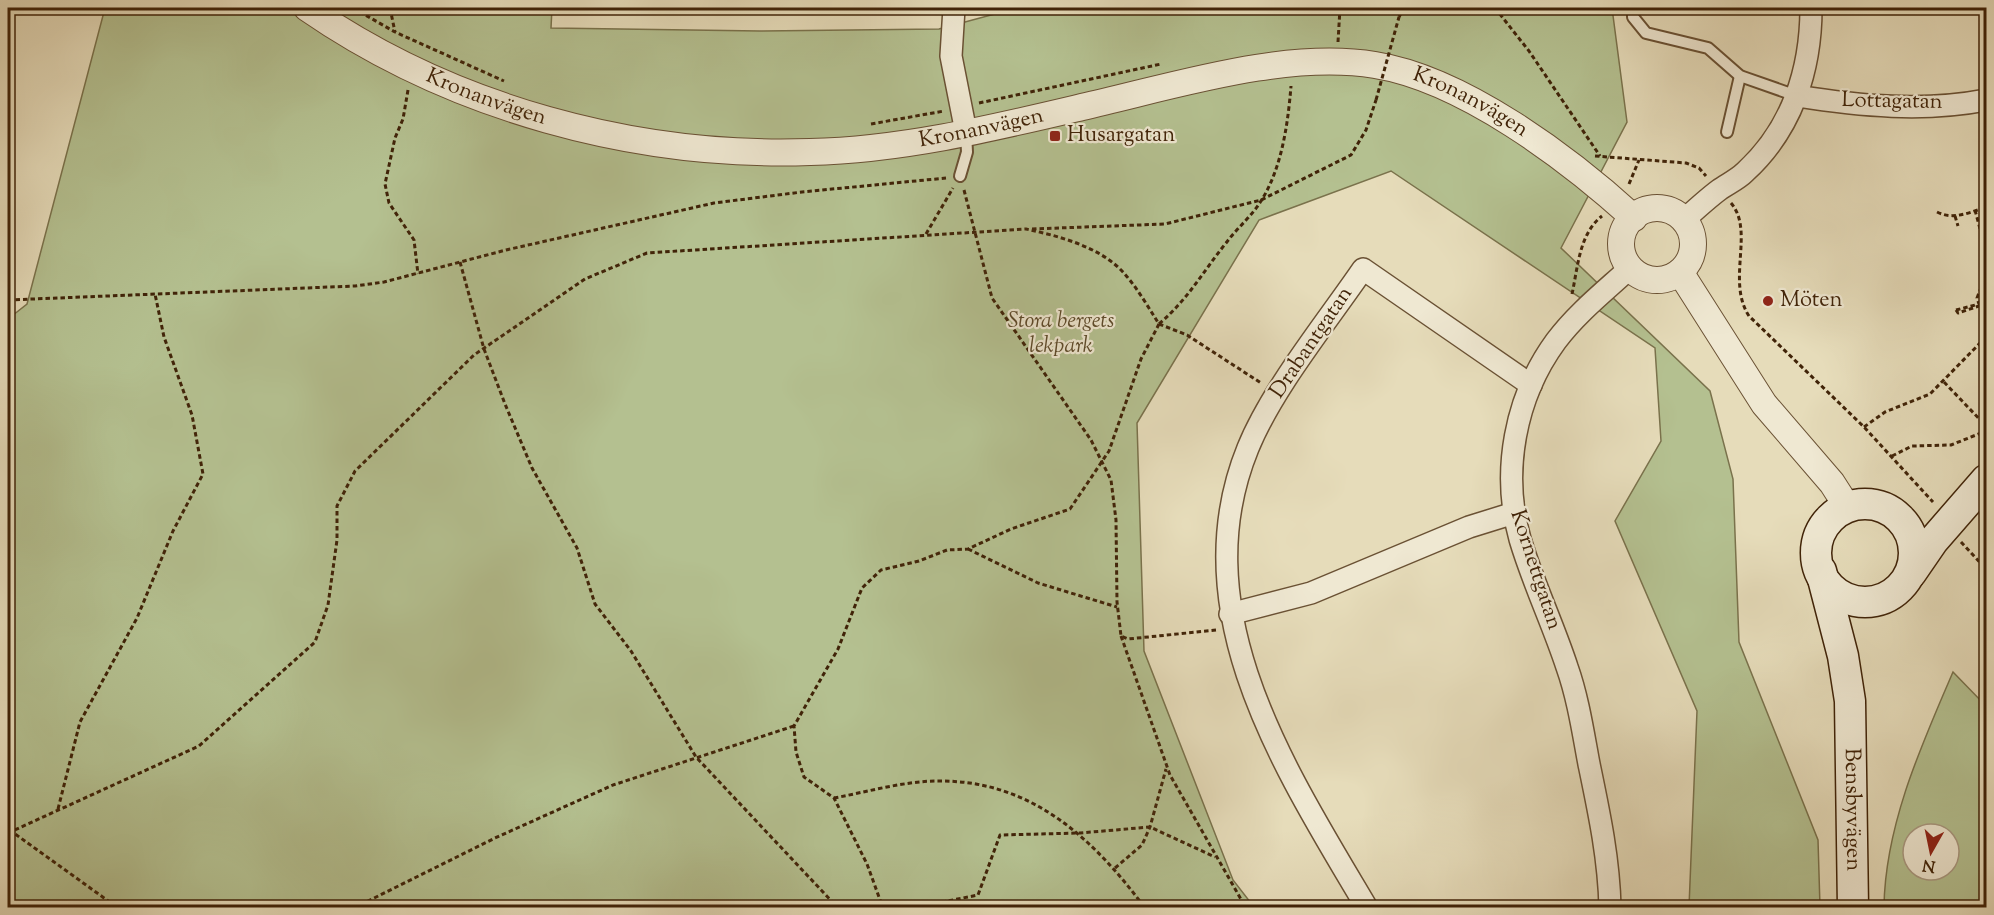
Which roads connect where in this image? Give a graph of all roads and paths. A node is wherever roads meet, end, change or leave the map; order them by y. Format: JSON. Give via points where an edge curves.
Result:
{"nodes":[{"id":1,"x":308,"y":8,"type":"edge"},
{"id":2,"x":353,"y":8,"type":"edge"},
{"id":3,"x":390,"y":8,"type":"edge"},
{"id":4,"x":954,"y":8,"type":"edge"},
{"id":5,"x":1340,"y":8,"type":"edge"},
{"id":6,"x":1398,"y":8,"type":"edge"},
{"id":7,"x":1404,"y":8,"type":"edge"},
{"id":8,"x":1495,"y":8,"type":"edge"},
{"id":9,"x":1633,"y":8,"type":"edge"},
{"id":10,"x":1811,"y":8,"type":"edge"},
{"id":11,"x":1399,"y":17,"type":"junction"},
{"id":12,"x":395,"y":32,"type":"junction"},
{"id":13,"x":1329,"y":41,"type":"dead end"},
{"id":14,"x":1169,"y":63,"type":"dead end"},
{"id":15,"x":1293,"y":63,"type":"junction"},
{"id":16,"x":1740,"y":76,"type":"junction"},
{"id":17,"x":511,"y":84,"type":"dead end"},
{"id":18,"x":407,"y":94,"type":"dead end"},
{"id":19,"x":1797,"y":96,"type":"junction"},
{"id":20,"x":1986,"y":100,"type":"edge"},
{"id":21,"x":960,"y":108,"type":"junction"},
{"id":22,"x":870,"y":124,"type":"dead end"},
{"id":23,"x":966,"y":132,"type":"junction"},
{"id":24,"x":1728,"y":132,"type":"dead end"},
{"id":25,"x":1600,"y":156,"type":"dead end"},
{"id":26,"x":1639,"y":159,"type":"dead end"},
{"id":27,"x":960,"y":176,"type":"junction"},
{"id":28,"x":1261,"y":200,"type":"junction"},
{"id":29,"x":1984,"y":208,"type":"dead end"},
{"id":30,"x":1625,"y":210,"type":"junction"},
{"id":31,"x":1975,"y":210,"type":"junction"},
{"id":32,"x":1937,"y":212,"type":"dead end"},
{"id":33,"x":1955,"y":216,"type":"junction"},
{"id":34,"x":1684,"y":220,"type":"junction"},
{"id":35,"x":1958,"y":226,"type":"dead end"},
{"id":36,"x":1026,"y":229,"type":"junction"},
{"id":37,"x":975,"y":232,"type":"junction"},
{"id":38,"x":925,"y":234,"type":"junction"},
{"id":39,"x":1986,"y":251,"type":"edge"},
{"id":40,"x":460,"y":262,"type":"junction"},
{"id":41,"x":1630,"y":268,"type":"junction"},
{"id":42,"x":1680,"y":272,"type":"junction"},
{"id":43,"x":418,"y":273,"type":"junction"},
{"id":44,"x":1986,"y":275,"type":"edge"},
{"id":45,"x":155,"y":294,"type":"junction"},
{"id":46,"x":8,"y":300,"type":"edge"},
{"id":47,"x":1984,"y":300,"type":"dead end"},
{"id":48,"x":1568,"y":303,"type":"dead end"},
{"id":49,"x":1749,"y":316,"type":"dead end"},
{"id":50,"x":1159,"y":324,"type":"junction"},
{"id":51,"x":1986,"y":337,"type":"edge"},
{"id":52,"x":484,"y":349,"type":"junction"},
{"id":53,"x":1944,"y":382,"type":"junction"},
{"id":54,"x":1531,"y":385,"type":"junction"},
{"id":55,"x":1277,"y":394,"type":"junction"},
{"id":56,"x":1986,"y":426,"type":"edge"},
{"id":57,"x":1864,"y":428,"type":"junction"},
{"id":58,"x":1986,"y":431,"type":"edge"},
{"id":59,"x":1891,"y":456,"type":"junction"},
{"id":60,"x":1102,"y":460,"type":"junction"},
{"id":61,"x":1986,"y":481,"type":"edge"},
{"id":62,"x":1933,"y":502,"type":"dead end"},
{"id":63,"x":1848,"y":508,"type":"junction"},
{"id":64,"x":1888,"y":510,"type":"junction"},
{"id":65,"x":1514,"y":513,"type":"junction"},
{"id":66,"x":1955,"y":534,"type":"dead end"},
{"id":67,"x":1986,"y":547,"type":"edge"},
{"id":68,"x":968,"y":549,"type":"junction"},
{"id":69,"x":1978,"y":562,"type":"junction"},
{"id":70,"x":1986,"y":569,"type":"edge"},
{"id":71,"x":1821,"y":571,"type":"junction"},
{"id":72,"x":1908,"y":577,"type":"junction"},
{"id":73,"x":1880,"y":600,"type":"junction"},
{"id":74,"x":1117,"y":607,"type":"junction"},
{"id":75,"x":1232,"y":622,"type":"junction"},
{"id":76,"x":1121,"y":636,"type":"junction"},
{"id":77,"x":1850,"y":712,"type":"junction"},
{"id":78,"x":794,"y":726,"type":"junction"},
{"id":79,"x":696,"y":757,"type":"junction"},
{"id":80,"x":1166,"y":766,"type":"junction"},
{"id":81,"x":834,"y":798,"type":"junction"},
{"id":82,"x":58,"y":809,"type":"junction"},
{"id":83,"x":8,"y":822,"type":"edge"},
{"id":84,"x":1150,"y":826,"type":"junction"},
{"id":85,"x":9,"y":832,"type":"edge"},
{"id":86,"x":1080,"y":833,"type":"junction"},
{"id":87,"x":1215,"y":857,"type":"junction"},
{"id":88,"x":1115,"y":868,"type":"junction"},
{"id":89,"x":118,"y":908,"type":"edge"},
{"id":90,"x":354,"y":908,"type":"edge"},
{"id":91,"x":838,"y":908,"type":"edge"},
{"id":92,"x":883,"y":908,"type":"edge"},
{"id":93,"x":912,"y":908,"type":"edge"},
{"id":94,"x":1144,"y":908,"type":"edge"},
{"id":95,"x":1246,"y":908,"type":"edge"},
{"id":96,"x":1367,"y":908,"type":"edge"},
{"id":97,"x":1610,"y":908,"type":"edge"},
{"id":98,"x":1853,"y":908,"type":"edge"}],
"edges":[{"from":1,"to":23,"type":"street","name":"Kronanvägen","via":[[369,45],[460,89],[599,133],[761,153],[900,145]]},
{"from":2,"to":12,"type":"path"},
{"from":3,"to":12,"type":"path"},
{"from":4,"to":21,"type":"street","via":[[951,56]]},
{"from":5,"to":13,"type":"path","via":[[1338,42]]},
{"from":6,"to":11,"type":"path"},
{"from":7,"to":11,"type":"path"},
{"from":8,"to":25,"type":"path"},
{"from":9,"to":16,"type":"lane","via":[[1633,17],[1646,33],[1708,48]]},
{"from":10,"to":19,"type":"street","via":[[1807,62]]},
{"from":11,"to":28,"type":"path","bridge":true,"via":[[1366,130],[1351,155]]},
{"from":12,"to":17,"type":"path"},
{"from":14,"to":21,"type":"path"},
{"from":15,"to":23,"type":"street","name":"Kronanvägen"},
{"from":15,"to":28,"type":"path","via":[[1288,122]]},
{"from":15,"to":30,"type":"street","name":"Kronanvägen","via":[[1357,62],[1439,83],[1510,124]]},
{"from":16,"to":19,"type":"lane"},
{"from":16,"to":24,"type":"lane"},
{"from":18,"to":43,"type":"path","via":[[385,184],[389,203],[414,240]]},
{"from":19,"to":20,"type":"street","name":"Lottagatan","via":[[1889,106]]},
{"from":19,"to":34,"type":"street","via":[[1781,128],[1746,172]]},
{"from":21,"to":22,"type":"path"},
{"from":21,"to":23,"type":"street"},
{"from":23,"to":27,"type":"lane","via":[[967,152]]},
{"from":26,"to":30,"type":"path","via":[[1624,195]]},
{"from":27,"to":37,"type":"path"},
{"from":27,"to":38,"type":"path"},
{"from":27,"to":40,"type":"path","via":[[738,199]]},
{"from":28,"to":36,"type":"path","via":[[1165,224]]},
{"from":28,"to":50,"type":"path","via":[[1184,302]]},
{"from":29,"to":31,"type":"path"},
{"from":30,"to":34,"type":"street","via":[[1656,208]]},
{"from":30,"to":41,"type":"street","via":[[1622,245]]},
{"from":30,"to":48,"type":"path","via":[[1590,226]]},
{"from":31,"to":33,"type":"path"},
{"from":31,"to":39,"type":"path"},
{"from":32,"to":33,"type":"path"},
{"from":33,"to":35,"type":"path"},
{"from":34,"to":42,"type":"street","via":[[1692,235],[1692,251]]},
{"from":36,"to":37,"type":"path"},
{"from":36,"to":50,"type":"path","via":[[1061,237],[1118,268]]},
{"from":37,"to":38,"type":"path"},
{"from":37,"to":60,"type":"path","via":[[992,298]]},
{"from":38,"to":52,"type":"path","via":[[647,253],[585,279]]},
{"from":40,"to":43,"type":"path"},
{"from":40,"to":52,"type":"path"},
{"from":41,"to":42,"type":"street","via":[[1651,279],[1667,279]]},
{"from":41,"to":54,"type":"street","name":"Kornettgatan","via":[[1556,340]]},
{"from":42,"to":63,"type":"street","via":[[1764,404],[1832,483]]},
{"from":43,"to":45,"type":"path","via":[[339,288]]},
{"from":44,"to":47,"type":"path","via":[[1977,298],[1979,304],[1955,312],[1982,305]]},
{"from":45,"to":46,"type":"path"},
{"from":45,"to":82,"type":"path","via":[[164,337],[192,415],[203,474],[172,531],[137,618],[80,722]]},
{"from":49,"to":57,"type":"path"},
{"from":50,"to":55,"type":"path","via":[[1187,335]]},
{"from":50,"to":60,"type":"path","via":[[1141,359],[1115,436]]},
{"from":51,"to":53,"type":"path"},
{"from":52,"to":79,"type":"path","via":[[532,468],[577,548],[595,604],[631,651]]},
{"from":52,"to":82,"type":"path","via":[[355,471],[337,506],[337,540],[328,605],[315,642],[199,746]]},
{"from":53,"to":56,"type":"path"},
{"from":53,"to":57,"type":"path","via":[[1918,400],[1885,412]]},
{"from":54,"to":55,"type":"street","name":"Drabantgatan","via":[[1363,269]]},
{"from":54,"to":65,"type":"street","name":"Kornettgatan","via":[[1514,445]]},
{"from":55,"to":75,"type":"street","name":"Drabantgatan","via":[[1247,449],[1231,505],[1225,567]]},
{"from":57,"to":59,"type":"path"},
{"from":58,"to":59,"type":"path","via":[[1951,445],[1912,446]]},
{"from":59,"to":62,"type":"path"},
{"from":60,"to":68,"type":"path","via":[[1070,509]]},
{"from":60,"to":74,"type":"path","via":[[1114,495]]},
{"from":61,"to":64,"type":"main road","via":[[1953,506],[1932,516],[1914,517]]},
{"from":61,"to":72,"type":"main road","via":[[1933,541]]},
{"from":63,"to":64,"type":"main road","via":[[1874,505]]},
{"from":63,"to":71,"type":"main road","via":[[1827,522],[1820,537],[1817,554]]},
{"from":64,"to":72,"type":"main road","via":[[1911,536],[1914,561]]},
{"from":65,"to":75,"type":"street","via":[[1469,527]]},
{"from":65,"to":97,"type":"street","name":"Kornettgatan","via":[[1573,685],[1605,840]]},
{"from":66,"to":69,"type":"path"},
{"from":67,"to":69,"type":"path"},
{"from":68,"to":74,"type":"path","via":[[1038,583]]},
{"from":68,"to":78,"type":"path","via":[[947,550],[881,570],[862,588],[838,649]]},
{"from":69,"to":70,"type":"path"},
{"from":71,"to":73,"type":"main road","via":[[1828,585],[1842,596],[1857,601]]},
{"from":71,"to":77,"type":"main road","name":"Bensbyvägen","via":[[1843,656]]},
{"from":72,"to":73,"type":"main road","via":[[1897,590]]},
{"from":73,"to":77,"type":"main road","name":"Bensbyvägen","via":[[1861,614],[1851,636]]},
{"from":74,"to":76,"type":"path"},
{"from":75,"to":76,"type":"path","via":[[1206,630],[1128,639]]},
{"from":75,"to":96,"type":"street","name":"Drabantgatan","via":[[1282,763]]},
{"from":76,"to":80,"type":"path"},
{"from":77,"to":98,"type":"main road","name":"Bensbyvägen"},
{"from":78,"to":79,"type":"path"},
{"from":78,"to":81,"type":"path","via":[[796,752],[804,777]]},
{"from":79,"to":90,"type":"path","via":[[613,785]]},
{"from":79,"to":91,"type":"path"},
{"from":80,"to":84,"type":"path"},
{"from":80,"to":87,"type":"path"},
{"from":81,"to":86,"type":"path","via":[[937,781],[979,784],[1028,800]]},
{"from":81,"to":92,"type":"path","via":[[867,864]]},
{"from":82,"to":85,"type":"path"},
{"from":83,"to":85,"type":"path"},
{"from":84,"to":86,"type":"path"},
{"from":84,"to":87,"type":"path"},
{"from":84,"to":88,"type":"path","via":[[1142,845]]},
{"from":85,"to":89,"type":"path"},
{"from":86,"to":88,"type":"path"},
{"from":86,"to":93,"type":"path","via":[[1000,835],[978,895]]},
{"from":87,"to":95,"type":"path"},
{"from":88,"to":94,"type":"path"}]}
